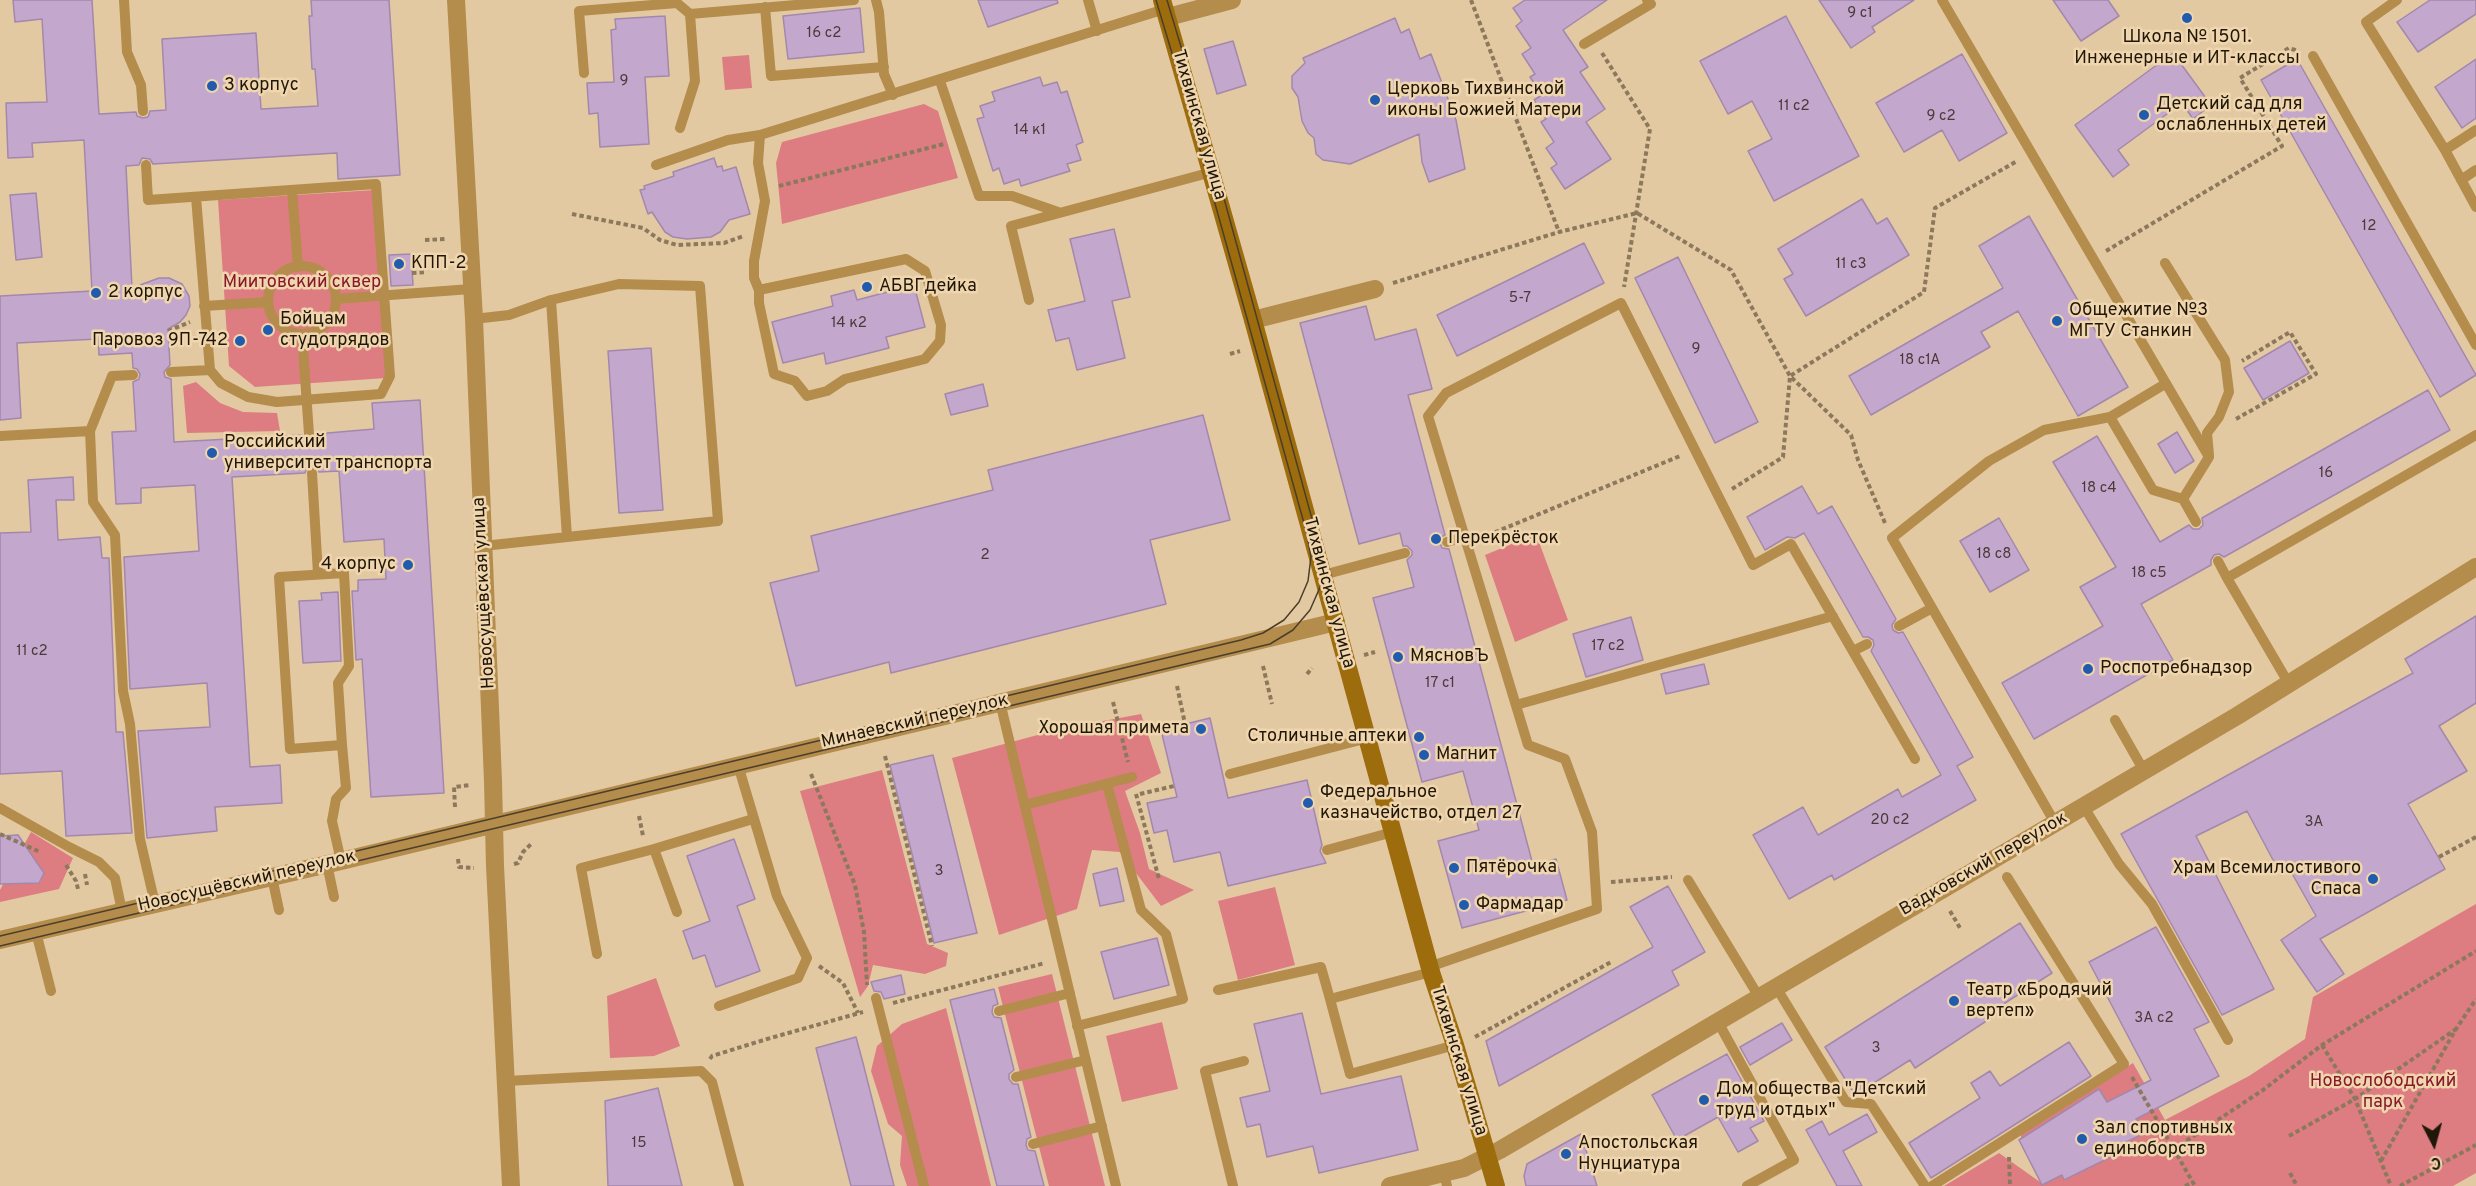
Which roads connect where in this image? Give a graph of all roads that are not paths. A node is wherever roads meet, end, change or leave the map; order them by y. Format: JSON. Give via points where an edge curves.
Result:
{"nodes":[{"id":1,"x":124,"y":0,"type":"edge"},
{"id":2,"x":456,"y":0,"type":"edge"},
{"id":3,"x":854,"y":0,"type":"edge"},
{"id":4,"x":876,"y":0,"type":"edge"},
{"id":5,"x":1088,"y":0,"type":"edge"},
{"id":6,"x":1232,"y":0,"type":"edge"},
{"id":7,"x":1647,"y":0,"type":"edge"},
{"id":8,"x":1942,"y":0,"type":"edge"},
{"id":9,"x":2397,"y":0,"type":"edge"},
{"id":10,"x":578,"y":6,"type":"edge"},
{"id":11,"x":765,"y":8,"type":"junction"},
{"id":12,"x":1165,"y":9,"type":"edge"},
{"id":13,"x":690,"y":14,"type":"junction"},
{"id":14,"x":1097,"y":31,"type":"junction"},
{"id":15,"x":1588,"y":41,"type":"road end"},
{"id":16,"x":2313,"y":56,"type":"road end"},
{"id":17,"x":884,"y":67,"type":"junction"},
{"id":18,"x":584,"y":73,"type":"dead end"},
{"id":19,"x":940,"y":81,"type":"junction"},
{"id":20,"x":893,"y":95,"type":"junction"},
{"id":21,"x":143,"y":111,"type":"dead end"},
{"id":22,"x":680,"y":128,"type":"dead end"},
{"id":23,"x":2476,"y":130,"type":"edge"},
{"id":24,"x":760,"y":135,"type":"junction"},
{"id":25,"x":2445,"y":150,"type":"junction"},
{"id":26,"x":146,"y":165,"type":"dead end"},
{"id":27,"x":656,"y":165,"type":"dead end"},
{"id":28,"x":2476,"y":170,"type":"edge"},
{"id":29,"x":1212,"y":172,"type":"junction"},
{"id":30,"x":2461,"y":180,"type":"junction"},
{"id":31,"x":292,"y":190,"type":"junction"},
{"id":32,"x":196,"y":197,"type":"junction"},
{"id":33,"x":2476,"y":207,"type":"edge"},
{"id":34,"x":1059,"y":212,"type":"junction"},
{"id":35,"x":2165,"y":262,"type":"dead end"},
{"id":36,"x":298,"y":267,"type":"junction"},
{"id":37,"x":1383,"y":286,"type":"road end"},
{"id":38,"x":471,"y":289,"type":"junction"},
{"id":39,"x":759,"y":290,"type":"junction"},
{"id":40,"x":384,"y":296,"type":"junction"},
{"id":41,"x":336,"y":299,"type":"junction"},
{"id":42,"x":551,"y":300,"type":"junction"},
{"id":43,"x":1029,"y":300,"type":"dead end"},
{"id":44,"x":268,"y":303,"type":"junction"},
{"id":45,"x":204,"y":311,"type":"junction"},
{"id":46,"x":474,"y":319,"type":"junction"},
{"id":47,"x":1253,"y":320,"type":"junction"},
{"id":48,"x":303,"y":334,"type":"junction"},
{"id":49,"x":2476,"y":345,"type":"edge"},
{"id":50,"x":210,"y":370,"type":"junction"},
{"id":51,"x":171,"y":372,"type":"dead end"},
{"id":52,"x":133,"y":375,"type":"dead end"},
{"id":53,"x":2166,"y":384,"type":"junction"},
{"id":54,"x":307,"y":399,"type":"junction"},
{"id":55,"x":2110,"y":417,"type":"junction"},
{"id":56,"x":90,"y":431,"type":"junction"},
{"id":57,"x":309,"y":434,"type":"dead end"},
{"id":58,"x":2476,"y":435,"type":"edge"},
{"id":59,"x":0,"y":436,"type":"edge"},
{"id":60,"x":2209,"y":457,"type":"junction"},
{"id":61,"x":312,"y":473,"type":"dead end"},
{"id":62,"x":2183,"y":499,"type":"junction"},
{"id":63,"x":2196,"y":522,"type":"dead end"},
{"id":64,"x":567,"y":537,"type":"junction"},
{"id":65,"x":1466,"y":541,"type":"junction"},
{"id":66,"x":1447,"y":542,"type":"dead end"},
{"id":67,"x":483,"y":546,"type":"junction"},
{"id":68,"x":1405,"y":553,"type":"dead end"},
{"id":69,"x":2218,"y":561,"type":"dead end"},
{"id":70,"x":2476,"y":567,"type":"edge"},
{"id":71,"x":318,"y":574,"type":"junction"},
{"id":72,"x":1323,"y":575,"type":"junction"},
{"id":73,"x":2227,"y":578,"type":"junction"},
{"id":74,"x":1932,"y":608,"type":"junction"},
{"id":75,"x":1833,"y":616,"type":"junction"},
{"id":76,"x":1336,"y":622,"type":"junction"},
{"id":77,"x":1899,"y":626,"type":"dead end"},
{"id":78,"x":1867,"y":644,"type":"dead end"},
{"id":79,"x":1853,"y":651,"type":"junction"},
{"id":80,"x":2289,"y":684,"type":"junction"},
{"id":81,"x":1000,"y":702,"type":"junction"},
{"id":82,"x":1516,"y":705,"type":"junction"},
{"id":83,"x":2115,"y":720,"type":"dead end"},
{"id":84,"x":1368,"y":738,"type":"junction"},
{"id":85,"x":342,"y":745,"type":"junction"},
{"id":86,"x":1915,"y":759,"type":"dead end"},
{"id":87,"x":738,"y":765,"type":"junction"},
{"id":88,"x":2144,"y":771,"type":"junction"},
{"id":89,"x":1230,"y":774,"type":"dead end"},
{"id":90,"x":1132,"y":777,"type":"dead end"},
{"id":91,"x":1107,"y":784,"type":"junction"},
{"id":92,"x":1024,"y":804,"type":"junction"},
{"id":93,"x":2084,"y":807,"type":"junction"},
{"id":94,"x":0,"y":808,"type":"edge"},
{"id":95,"x":753,"y":819,"type":"junction"},
{"id":96,"x":494,"y":823,"type":"junction"},
{"id":97,"x":2055,"y":823,"type":"junction"},
{"id":98,"x":1393,"y":832,"type":"junction"},
{"id":99,"x":654,"y":849,"type":"junction"},
{"id":100,"x":1327,"y":850,"type":"dead end"},
{"id":101,"x":334,"y":863,"type":"junction"},
{"id":102,"x":272,"y":877,"type":"junction"},
{"id":103,"x":2007,"y":877,"type":"dead end"},
{"id":104,"x":1688,"y":880,"type":"road end"},
{"id":105,"x":334,"y":897,"type":"dead end"},
{"id":106,"x":155,"y":904,"type":"junction"},
{"id":107,"x":279,"y":910,"type":"dead end"},
{"id":108,"x":122,"y":911,"type":"junction"},
{"id":109,"x":677,"y":912,"type":"dead end"},
{"id":110,"x":36,"y":932,"type":"junction"},
{"id":111,"x":0,"y":940,"type":"edge"},
{"id":112,"x":597,"y":954,"type":"dead end"},
{"id":113,"x":1430,"y":969,"type":"junction"},
{"id":114,"x":1776,"y":987,"type":"junction"},
{"id":115,"x":1218,"y":990,"type":"dead end"},
{"id":116,"x":51,"y":991,"type":"dead end"},
{"id":117,"x":1070,"y":993,"type":"junction"},
{"id":118,"x":1759,"y":997,"type":"junction"},
{"id":119,"x":876,"y":998,"type":"dead end"},
{"id":120,"x":1330,"y":999,"type":"junction"},
{"id":121,"x":719,"y":1006,"type":"dead end"},
{"id":122,"x":999,"y":1011,"type":"dead end"},
{"id":123,"x":1718,"y":1022,"type":"junction"},
{"id":124,"x":1077,"y":1026,"type":"junction"},
{"id":125,"x":2228,"y":1040,"type":"dead end"},
{"id":126,"x":1455,"y":1045,"type":"junction"},
{"id":127,"x":1086,"y":1060,"type":"junction"},
{"id":128,"x":1244,"y":1061,"type":"dead end"},
{"id":129,"x":1016,"y":1077,"type":"dead end"},
{"id":130,"x":506,"y":1081,"type":"junction"},
{"id":131,"x":1102,"y":1126,"type":"junction"},
{"id":132,"x":1033,"y":1144,"type":"dead end"},
{"id":133,"x":1487,"y":1156,"type":"junction"},
{"id":134,"x":1446,"y":1180,"type":"edge"},
{"id":135,"x":511,"y":1186,"type":"edge"},
{"id":136,"x":739,"y":1186,"type":"edge"},
{"id":137,"x":924,"y":1186,"type":"edge"},
{"id":138,"x":1116,"y":1186,"type":"edge"},
{"id":139,"x":1233,"y":1186,"type":"edge"},
{"id":140,"x":1390,"y":1186,"type":"edge"},
{"id":141,"x":1496,"y":1186,"type":"edge"},
{"id":142,"x":1747,"y":1186,"type":"edge"},
{"id":143,"x":1925,"y":1186,"type":"edge"},
{"id":144,"x":1932,"y":1186,"type":"edge"}],
"edges":[{"from":1,"to":21,"type":"lane","via":[[127,52],[141,85]]},
{"from":2,"to":38,"type":"street","name":"Новосущёвская улица"},
{"from":3,"to":11,"type":"lane"},
{"from":4,"to":17,"type":"lane"},
{"from":5,"to":14,"type":"lane"},
{"from":6,"to":12,"type":"street"},
{"from":7,"to":15,"type":"lane","via":[[1651,4]]},
{"from":8,"to":53,"type":"lane"},
{"from":9,"to":25,"type":"lane","via":[[2366,22]]},
{"from":10,"to":13,"type":"lane","via":[[677,3]]},
{"from":10,"to":18,"type":"lane"},
{"from":11,"to":13,"type":"lane"},
{"from":11,"to":17,"type":"lane","via":[[771,76]]},
{"from":12,"to":14,"type":"lane"},
{"from":12,"to":29,"type":"street","name":"Тихвинская улица"},
{"from":13,"to":22,"type":"lane","via":[[695,81]]},
{"from":14,"to":19,"type":"lane"},
{"from":16,"to":49,"type":"lane"},
{"from":17,"to":20,"type":"lane"},
{"from":19,"to":20,"type":"lane"},
{"from":19,"to":34,"type":"lane","via":[[980,196],[1012,196]]},
{"from":20,"to":24,"type":"lane"},
{"from":23,"to":25,"type":"lane"},
{"from":24,"to":27,"type":"lane","via":[[728,140]]},
{"from":24,"to":39,"type":"lane","via":[[758,163],[765,201],[754,261]]},
{"from":25,"to":30,"type":"lane"},
{"from":26,"to":32,"type":"lane","via":[[148,200]]},
{"from":28,"to":30,"type":"lane"},
{"from":29,"to":34,"type":"lane"},
{"from":29,"to":47,"type":"street","name":"Тихвинская улица"},
{"from":30,"to":33,"type":"lane"},
{"from":31,"to":32,"type":"lane"},
{"from":31,"to":36,"type":"lane"},
{"from":31,"to":40,"type":"lane","via":[[376,184]]},
{"from":32,"to":45,"type":"lane"},
{"from":34,"to":43,"type":"lane","via":[[1011,226]]},
{"from":35,"to":60,"type":"lane","via":[[2225,360],[2229,392],[2207,433]]},
{"from":36,"to":41,"type":"lane","via":[[324,274],[333,285]]},
{"from":36,"to":44,"type":"lane","via":[[276,279]]},
{"from":37,"to":47,"type":"street"},
{"from":38,"to":40,"type":"lane"},
{"from":38,"to":46,"type":"street","name":"Новосущёвская улица"},
{"from":39,"to":39,"type":"lane","via":[[774,374],[795,381],[807,396],[827,391],[845,379],[925,359],[940,341],[941,324],[925,271],[906,258]]},
{"from":40,"to":41,"type":"lane"},
{"from":40,"to":54,"type":"lane","via":[[390,376],[381,394]]},
{"from":41,"to":48,"type":"lane","via":[[327,324]]},
{"from":42,"to":46,"type":"lane","via":[[509,315]]},
{"from":42,"to":64,"type":"lane"},
{"from":42,"to":64,"type":"lane","via":[[619,284],[700,286],[718,521]]},
{"from":44,"to":45,"type":"lane"},
{"from":44,"to":48,"type":"lane","via":[[279,325]]},
{"from":45,"to":50,"type":"lane"},
{"from":46,"to":67,"type":"street","name":"Новосущёвская улица"},
{"from":47,"to":72,"type":"street","name":"Тихвинская улица"},
{"from":48,"to":54,"type":"lane"},
{"from":50,"to":51,"type":"lane"},
{"from":50,"to":54,"type":"lane","via":[[221,383],[248,397],[278,402]]},
{"from":52,"to":56,"type":"lane","via":[[112,376]]},
{"from":53,"to":55,"type":"lane"},
{"from":53,"to":60,"type":"lane"},
{"from":54,"to":57,"type":"lane"},
{"from":55,"to":62,"type":"lane","via":[[2153,490]]},
{"from":55,"to":74,"type":"lane","via":[[2044,430],[1989,461],[1892,538]]},
{"from":56,"to":59,"type":"lane"},
{"from":56,"to":106,"type":"lane","via":[[93,502],[115,535],[123,691],[130,724],[140,839]]},
{"from":58,"to":73,"type":"lane"},
{"from":60,"to":62,"type":"lane"},
{"from":61,"to":71,"type":"lane"},
{"from":62,"to":63,"type":"lane"},
{"from":64,"to":67,"type":"lane"},
{"from":65,"to":66,"type":"lane"},
{"from":65,"to":75,"type":"lane","via":[[1428,416],[1446,393],[1621,303],[1753,565],[1791,544]]},
{"from":65,"to":82,"type":"lane"},
{"from":67,"to":96,"type":"street","name":"Новосущёвская улица"},
{"from":68,"to":72,"type":"lane"},
{"from":69,"to":73,"type":"lane"},
{"from":70,"to":80,"type":"street","name":"Вадковский переулок"},
{"from":71,"to":85,"type":"lane","via":[[344,573],[349,666],[338,683]]},
{"from":71,"to":85,"type":"lane","via":[[279,577],[291,749]]},
{"from":72,"to":76,"type":"street","name":"Тихвинская улица"},
{"from":73,"to":80,"type":"lane"},
{"from":74,"to":77,"type":"lane"},
{"from":74,"to":97,"type":"lane"},
{"from":75,"to":79,"type":"lane"},
{"from":75,"to":82,"type":"lane"},
{"from":76,"to":81,"type":"street","name":"Минаевский переулок"},
{"from":76,"to":84,"type":"street","name":"Тихвинская улица"},
{"from":78,"to":79,"type":"lane"},
{"from":79,"to":86,"type":"lane"},
{"from":80,"to":88,"type":"street","name":"Вадковский переулок"},
{"from":81,"to":87,"type":"street","name":"Минаевский переулок"},
{"from":81,"to":92,"type":"lane"},
{"from":82,"to":113,"type":"lane","via":[[1528,745],[1565,759],[1592,832],[1597,909]]},
{"from":83,"to":88,"type":"lane"},
{"from":84,"to":89,"type":"lane"},
{"from":84,"to":98,"type":"street","name":"Тихвинская улица"},
{"from":85,"to":101,"type":"lane","via":[[346,788],[336,799],[332,821]]},
{"from":87,"to":95,"type":"lane"},
{"from":87,"to":96,"type":"street","name":"Минаевский переулок"},
{"from":88,"to":93,"type":"street","name":"Вадковский переулок"},
{"from":90,"to":91,"type":"lane"},
{"from":91,"to":92,"type":"lane"},
{"from":91,"to":124,"type":"lane","via":[[1141,910],[1166,934],[1183,999]]},
{"from":92,"to":117,"type":"lane"},
{"from":93,"to":97,"type":"street","name":"Вадковский переулок"},
{"from":93,"to":125,"type":"lane","via":[[2119,864],[2152,904]]},
{"from":94,"to":108,"type":"lane","via":[[99,862],[115,878]]},
{"from":95,"to":99,"type":"lane"},
{"from":95,"to":121,"type":"lane","via":[[777,896],[807,958],[798,978]]},
{"from":96,"to":101,"type":"street","name":"Новосущёвский переулок"},
{"from":96,"to":130,"type":"street","name":"Новосущёвская улица"},
{"from":97,"to":114,"type":"street","name":"Вадковский переулок"},
{"from":98,"to":100,"type":"lane"},
{"from":98,"to":113,"type":"street","name":"Тихвинская улица"},
{"from":99,"to":109,"type":"lane"},
{"from":99,"to":112,"type":"lane","via":[[582,868]]},
{"from":101,"to":102,"type":"street","name":"Новосущёвский переулок"},
{"from":101,"to":105,"type":"lane"},
{"from":102,"to":106,"type":"street","name":"Новосущёвский переулок"},
{"from":102,"to":107,"type":"lane"},
{"from":103,"to":144,"type":"lane","via":[[2124,1064]]},
{"from":104,"to":118,"type":"lane"},
{"from":106,"to":108,"type":"street","name":"Новосущёвский переулок"},
{"from":108,"to":110,"type":"street","name":"Новосущёвский переулок"},
{"from":110,"to":111,"type":"street","name":"Новосущёвский переулок"},
{"from":110,"to":116,"type":"lane"},
{"from":113,"to":120,"type":"lane"},
{"from":113,"to":126,"type":"street","name":"Тихвинская улица"},
{"from":114,"to":118,"type":"street","name":"Вадковский переулок"},
{"from":114,"to":143,"type":"lane","via":[[1846,1102],[1871,1104]]},
{"from":115,"to":120,"type":"lane","via":[[1321,967]]},
{"from":117,"to":122,"type":"lane"},
{"from":117,"to":124,"type":"lane"},
{"from":118,"to":123,"type":"street","name":"Вадковский переулок"},
{"from":119,"to":137,"type":"lane"},
{"from":120,"to":126,"type":"lane","via":[[1350,1074]]},
{"from":123,"to":133,"type":"street","name":"Вадковский переулок"},
{"from":123,"to":142,"type":"lane","via":[[1794,1160]]},
{"from":124,"to":127,"type":"lane"},
{"from":126,"to":133,"type":"street","name":"Тихвинская улица"},
{"from":127,"to":129,"type":"lane"},
{"from":127,"to":131,"type":"lane"},
{"from":128,"to":139,"type":"lane","via":[[1205,1071]]},
{"from":130,"to":135,"type":"street","name":"Новосущёвская улица"},
{"from":130,"to":136,"type":"lane","via":[[700,1071],[712,1082]]},
{"from":131,"to":132,"type":"lane"},
{"from":131,"to":138,"type":"lane"},
{"from":133,"to":134,"type":"street","name":"Вадковский переулок"},
{"from":133,"to":141,"type":"street","name":"Тихвинская улица"},
{"from":134,"to":140,"type":"street","name":"Вадковский переулок"}]}
